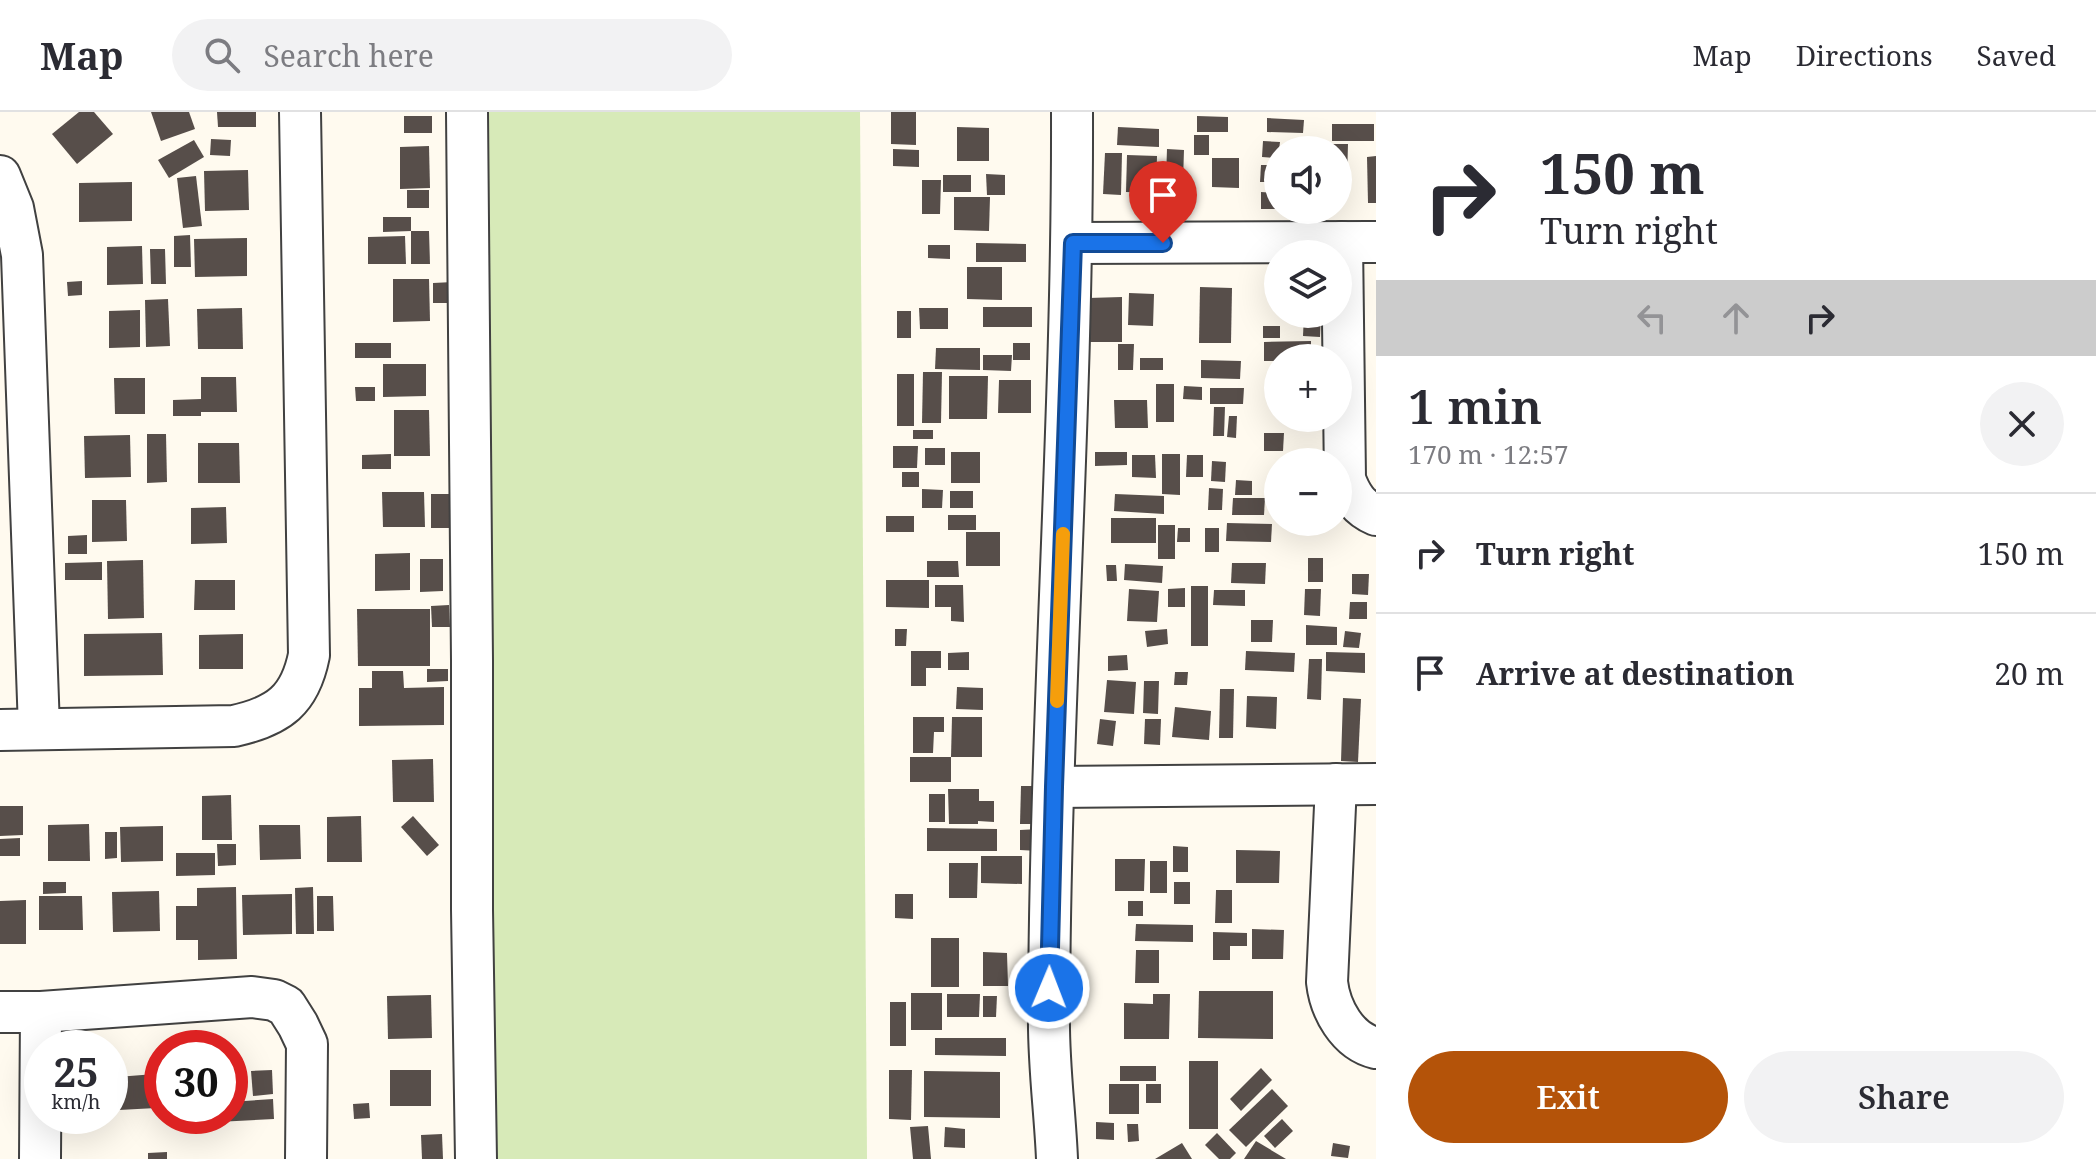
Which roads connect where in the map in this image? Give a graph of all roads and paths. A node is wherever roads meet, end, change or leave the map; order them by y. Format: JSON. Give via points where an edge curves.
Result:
{"nodes":[{"id":1,"x":300,"y":112,"type":"edge"},
{"id":2,"x":467,"y":112,"type":"edge"},
{"id":3,"x":1072,"y":112,"type":"edge"},
{"id":4,"x":0,"y":176,"type":"edge"},
{"id":5,"x":1359,"y":242,"type":"edge"},
{"id":6,"x":1073,"y":243,"type":"junction"},
{"id":7,"x":1376,"y":515,"type":"edge"},
{"id":8,"x":19,"y":729,"type":"edge"},
{"id":9,"x":1336,"y":784,"type":"junction"},
{"id":10,"x":1376,"y":784,"type":"edge"},
{"id":11,"x":1054,"y":787,"type":"junction"},
{"id":12,"x":0,"y":1012,"type":"edge"},
{"id":13,"x":41,"y":1012,"type":"junction"},
{"id":14,"x":1376,"y":1048,"type":"edge"},
{"id":15,"x":40,"y":1159,"type":"edge"},
{"id":16,"x":306,"y":1159,"type":"edge"},
{"id":17,"x":476,"y":1159,"type":"edge"},
{"id":18,"x":1057,"y":1159,"type":"edge"}],
"edges":[{"from":1,"to":8,"type":"street","via":[[309,655],[299,688],[274,712],[234,726]]},
{"from":2,"to":17,"type":"street"},
{"from":3,"to":6,"type":"street"},
{"from":4,"to":8,"type":"street","via":[[22,255]]},
{"from":5,"to":6,"type":"street"},
{"from":5,"to":7,"type":"street","via":[[1345,479],[1354,500]]},
{"from":6,"to":11,"type":"street"},
{"from":9,"to":10,"type":"street"},
{"from":9,"to":11,"type":"street"},
{"from":9,"to":14,"type":"street","via":[[1328,994],[1346,1030]]},
{"from":11,"to":18,"type":"street","via":[[1049,1017]]},
{"from":12,"to":13,"type":"street"},
{"from":13,"to":15,"type":"street"},
{"from":13,"to":16,"type":"street","via":[[252,997],[286,1006],[307,1044]]}]}
